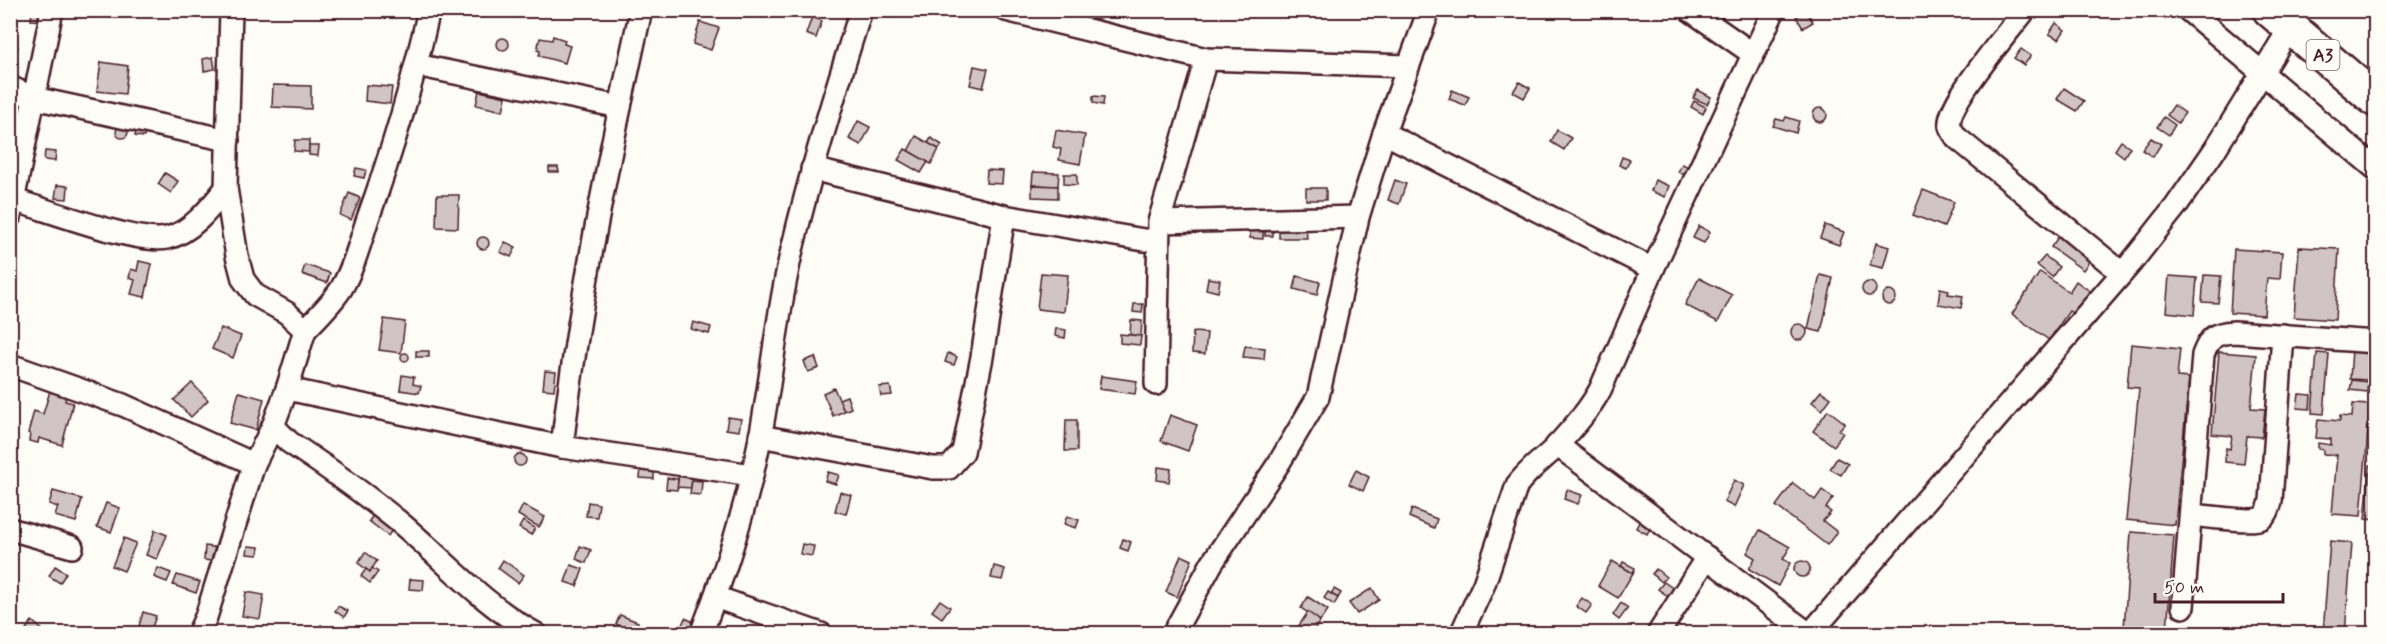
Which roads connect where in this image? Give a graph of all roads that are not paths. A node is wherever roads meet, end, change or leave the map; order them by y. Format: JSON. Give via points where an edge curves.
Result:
{"nodes":[{"id":1,"x":52,"y":10,"type":"edge"},
{"id":2,"x":231,"y":10,"type":"edge"},
{"id":3,"x":429,"y":10,"type":"edge"},
{"id":4,"x":641,"y":10,"type":"edge"},
{"id":5,"x":861,"y":10,"type":"edge"},
{"id":6,"x":1006,"y":10,"type":"edge"},
{"id":7,"x":1429,"y":10,"type":"edge"},
{"id":8,"x":1690,"y":10,"type":"edge"},
{"id":9,"x":1774,"y":10,"type":"edge"},
{"id":10,"x":2025,"y":10,"type":"edge"},
{"id":11,"x":2188,"y":10,"type":"edge"},
{"id":12,"x":2280,"y":19,"type":"edge"},
{"id":13,"x":1753,"y":54,"type":"junction"},
{"id":14,"x":1206,"y":59,"type":"junction"},
{"id":15,"x":416,"y":65,"type":"junction"},
{"id":16,"x":1407,"y":66,"type":"junction"},
{"id":17,"x":2261,"y":71,"type":"junction"},
{"id":18,"x":10,"y":87,"type":"edge"},
{"id":19,"x":34,"y":98,"type":"junction"},
{"id":20,"x":2376,"y":100,"type":"edge"},
{"id":21,"x":620,"y":106,"type":"junction"},
{"id":22,"x":1384,"y":133,"type":"junction"},
{"id":23,"x":228,"y":140,"type":"junction"},
{"id":24,"x":813,"y":169,"type":"junction"},
{"id":25,"x":2376,"y":169,"type":"edge"},
{"id":26,"x":226,"y":188,"type":"junction"},
{"id":27,"x":12,"y":205,"type":"edge"},
{"id":28,"x":1004,"y":216,"type":"junction"},
{"id":29,"x":1358,"y":217,"type":"junction"},
{"id":30,"x":1159,"y":231,"type":"junction"},
{"id":31,"x":1653,"y":268,"type":"junction"},
{"id":32,"x":2122,"y":273,"type":"junction"},
{"id":33,"x":305,"y":330,"type":"junction"},
{"id":34,"x":2283,"y":335,"type":"junction"},
{"id":35,"x":2376,"y":342,"type":"edge"},
{"id":36,"x":10,"y":365,"type":"edge"},
{"id":37,"x":1156,"y":384,"type":"dead end"},
{"id":38,"x":287,"y":388,"type":"junction"},
{"id":39,"x":273,"y":426,"type":"junction"},
{"id":40,"x":760,"y":436,"type":"junction"},
{"id":41,"x":1557,"y":445,"type":"junction"},
{"id":42,"x":562,"y":447,"type":"junction"},
{"id":43,"x":254,"y":464,"type":"junction"},
{"id":44,"x":752,"y":475,"type":"junction"},
{"id":45,"x":2191,"y":515,"type":"junction"},
{"id":46,"x":10,"y":529,"type":"edge"},
{"id":47,"x":72,"y":547,"type":"dead end"},
{"id":48,"x":1707,"y":557,"type":"junction"},
{"id":49,"x":716,"y":597,"type":"junction"},
{"id":50,"x":2183,"y":607,"type":"dead end"},
{"id":51,"x":198,"y":633,"type":"edge"},
{"id":52,"x":536,"y":633,"type":"edge"},
{"id":53,"x":701,"y":633,"type":"edge"},
{"id":54,"x":821,"y":633,"type":"edge"},
{"id":55,"x":1173,"y":633,"type":"edge"},
{"id":56,"x":1461,"y":633,"type":"edge"},
{"id":57,"x":1658,"y":633,"type":"edge"},
{"id":58,"x":1809,"y":633,"type":"edge"}],
"edges":[{"from":1,"to":19,"type":"street"},
{"from":2,"to":23,"type":"street"},
{"from":3,"to":15,"type":"street"},
{"from":4,"to":21,"type":"street"},
{"from":5,"to":24,"type":"street"},
{"from":6,"to":14,"type":"street"},
{"from":7,"to":16,"type":"street"},
{"from":8,"to":13,"type":"street"},
{"from":9,"to":13,"type":"street"},
{"from":10,"to":32,"type":"street","via":[[1960,96],[1951,113],[1950,126],[1957,138]]},
{"from":11,"to":17,"type":"street"},
{"from":12,"to":17,"type":"street"},
{"from":12,"to":20,"type":"highway","number":"A3"},
{"from":13,"to":31,"type":"street"},
{"from":14,"to":16,"type":"street"},
{"from":14,"to":30,"type":"street"},
{"from":15,"to":21,"type":"street"},
{"from":15,"to":33,"type":"street","via":[[354,260],[342,287]]},
{"from":16,"to":22,"type":"street"},
{"from":17,"to":25,"type":"street"},
{"from":17,"to":32,"type":"street","via":[[2176,206]]},
{"from":18,"to":19,"type":"street"},
{"from":19,"to":23,"type":"street"},
{"from":19,"to":27,"type":"street"},
{"from":21,"to":42,"type":"street","via":[[576,341]]},
{"from":22,"to":29,"type":"street"},
{"from":22,"to":31,"type":"street"},
{"from":23,"to":26,"type":"street"},
{"from":24,"to":28,"type":"street"},
{"from":24,"to":40,"type":"street","via":[[791,252]]},
{"from":26,"to":27,"type":"street","via":[[184,231],[166,238],[146,238]]},
{"from":26,"to":33,"type":"street","via":[[243,279],[255,295],[287,313]]},
{"from":28,"to":30,"type":"street","via":[[1144,240]]},
{"from":28,"to":40,"type":"street","via":[[967,435],[963,452],[949,468]]},
{"from":29,"to":30,"type":"street"},
{"from":29,"to":55,"type":"street","via":[[1318,397],[1212,563]]},
{"from":30,"to":37,"type":"street"},
{"from":31,"to":41,"type":"street","via":[[1600,390]]},
{"from":32,"to":58,"type":"street"},
{"from":33,"to":38,"type":"street"},
{"from":34,"to":35,"type":"street"},
{"from":34,"to":45,"type":"street","via":[[2218,333],[2208,343],[2202,356]]},
{"from":34,"to":45,"type":"street","via":[[2268,512],[2261,518],[2249,519]]},
{"from":36,"to":43,"type":"street","via":[[123,405]]},
{"from":38,"to":39,"type":"street"},
{"from":38,"to":42,"type":"street"},
{"from":39,"to":43,"type":"street"},
{"from":39,"to":52,"type":"street","via":[[403,525],[476,591]]},
{"from":40,"to":44,"type":"street"},
{"from":41,"to":48,"type":"street"},
{"from":41,"to":56,"type":"street","via":[[1517,485],[1484,584]]},
{"from":42,"to":44,"type":"street"},
{"from":43,"to":51,"type":"street"},
{"from":44,"to":49,"type":"street"},
{"from":45,"to":50,"type":"street"},
{"from":46,"to":47,"type":"street"},
{"from":48,"to":57,"type":"street"},
{"from":48,"to":58,"type":"street"},
{"from":49,"to":53,"type":"street"},
{"from":49,"to":54,"type":"street"}]}
